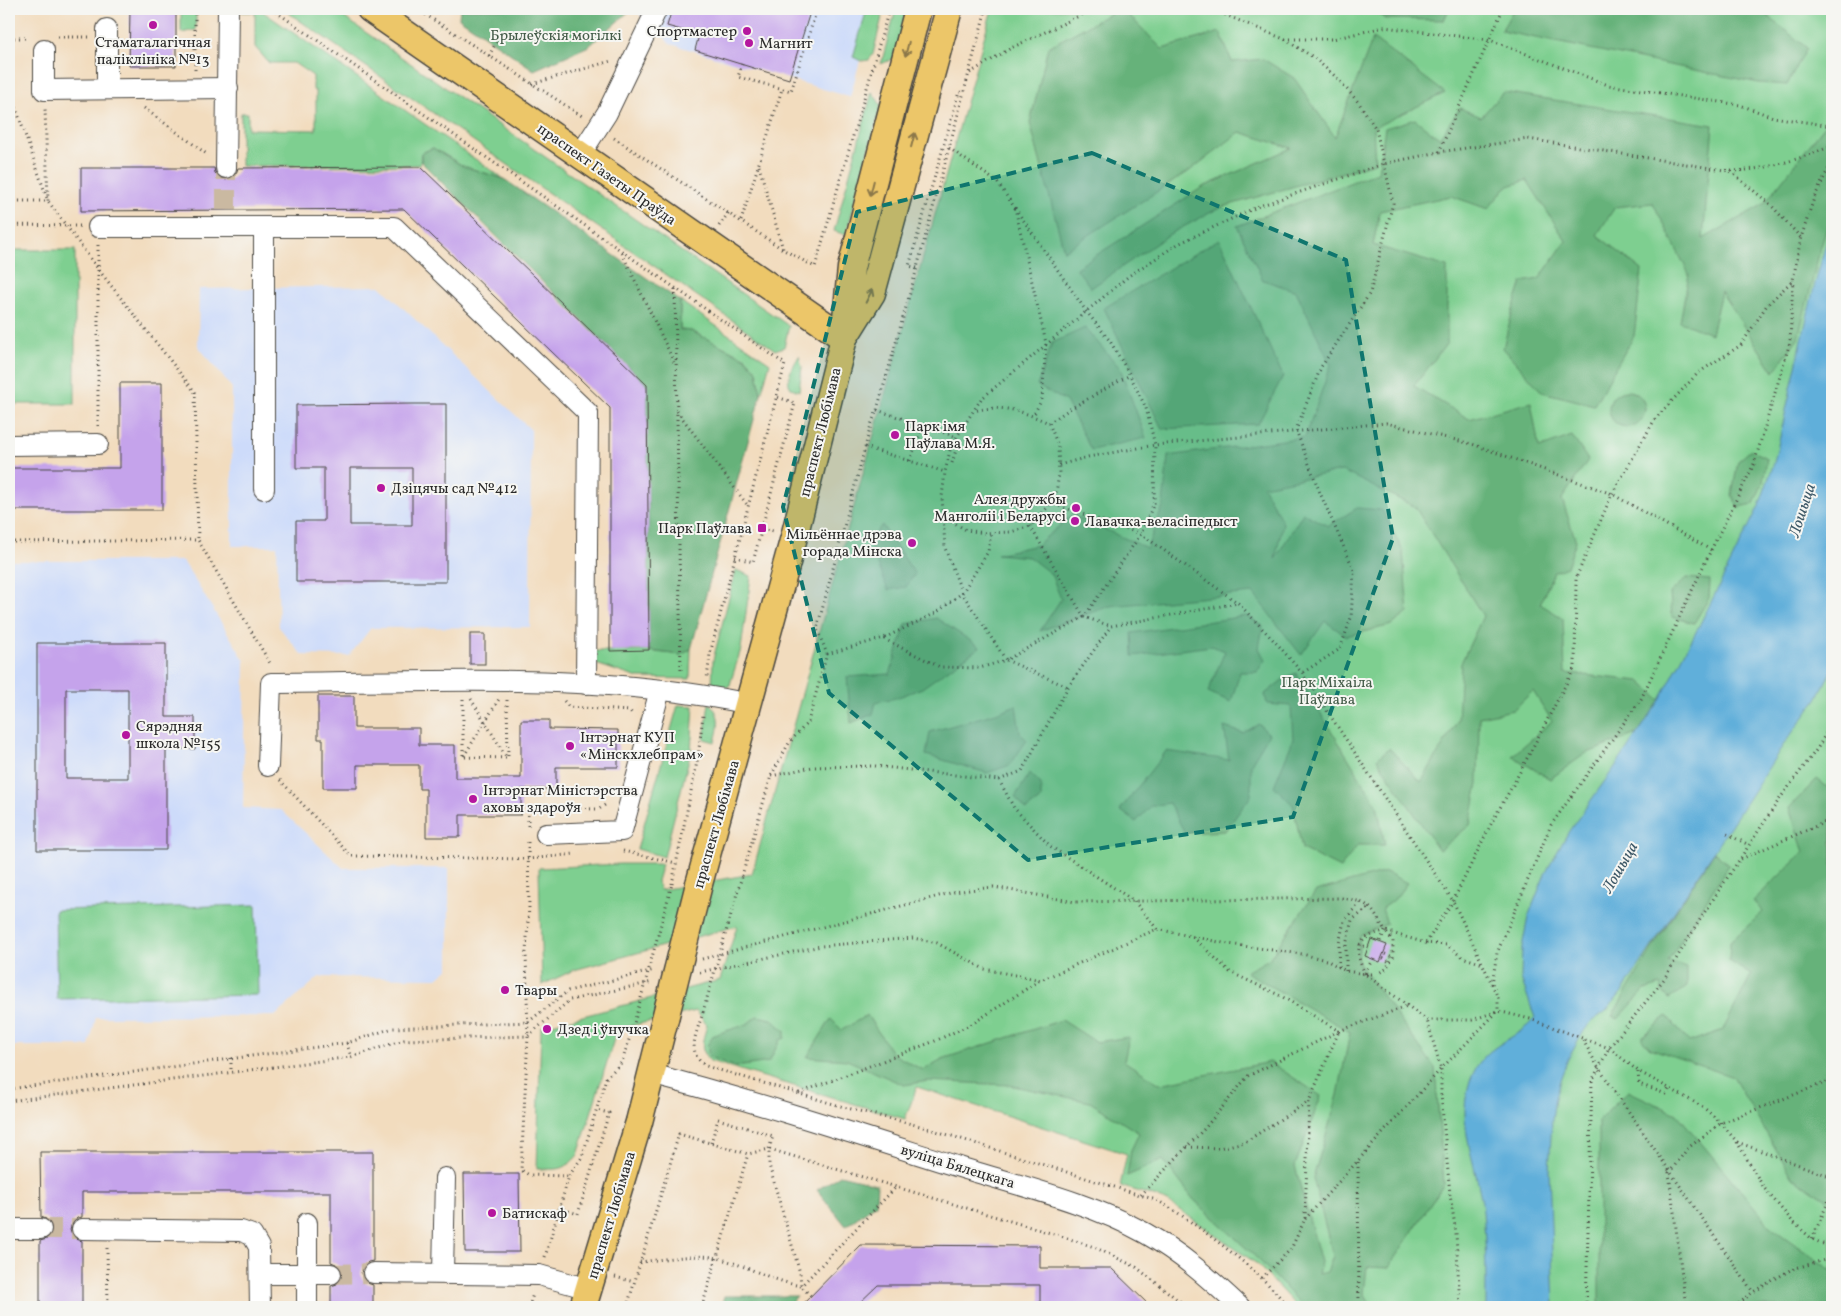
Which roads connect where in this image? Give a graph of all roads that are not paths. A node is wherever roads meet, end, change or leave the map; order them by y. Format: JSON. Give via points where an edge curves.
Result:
{"nodes":[{"id":1,"x":228,"y":9,"type":"edge"},
{"id":2,"x":370,"y":9,"type":"edge"},
{"id":3,"x":658,"y":9,"type":"edge"},
{"id":4,"x":918,"y":9,"type":"edge"},
{"id":5,"x":949,"y":9,"type":"edge"},
{"id":6,"x":107,"y":29,"type":"dead end"},
{"id":7,"x":44,"y":50,"type":"dead end"},
{"id":8,"x":228,"y":88,"type":"junction"},
{"id":9,"x":113,"y":89,"type":"junction"},
{"id":10,"x":580,"y":155,"type":"junction"},
{"id":11,"x":226,"y":168,"type":"tunnel mouth"},
{"id":12,"x":98,"y":227,"type":"road end"},
{"id":13,"x":264,"y":227,"type":"junction"},
{"id":14,"x":844,"y":338,"type":"junction"},
{"id":15,"x":98,"y":444,"type":"road end"},
{"id":16,"x":9,"y":445,"type":"edge"},
{"id":17,"x":264,"y":489,"type":"dead end"},
{"id":18,"x":586,"y":684,"type":"junction"},
{"id":19,"x":660,"y":690,"type":"junction"},
{"id":20,"x":750,"y":704,"type":"junction"},
{"id":21,"x":268,"y":766,"type":"road end"},
{"id":22,"x":546,"y":834,"type":"dead end"},
{"id":23,"x":652,"y":1074,"type":"junction"},
{"id":24,"x":445,"y":1178,"type":"dead end"},
{"id":25,"x":307,"y":1223,"type":"dead end"},
{"id":26,"x":9,"y":1229,"type":"edge"},
{"id":27,"x":41,"y":1229,"type":"tunnel mouth"},
{"id":28,"x":82,"y":1229,"type":"tunnel mouth"},
{"id":29,"x":306,"y":1273,"type":"junction"},
{"id":30,"x":372,"y":1273,"type":"tunnel mouth"},
{"id":31,"x":443,"y":1273,"type":"junction"},
{"id":32,"x":260,"y":1274,"type":"junction"},
{"id":33,"x":331,"y":1274,"type":"tunnel mouth"},
{"id":34,"x":586,"y":1298,"type":"edge"},
{"id":35,"x":260,"y":1307,"type":"edge"},
{"id":36,"x":307,"y":1307,"type":"edge"},
{"id":37,"x":1240,"y":1307,"type":"edge"}],
"edges":[{"from":1,"to":8,"type":"street"},
{"from":2,"to":10,"type":"main road","name":"праспект Газеты Праўда"},
{"from":3,"to":10,"type":"street","via":[[607,113]]},
{"from":4,"to":14,"type":"main road","name":"праспект Любімава","one_way":true,"via":[[851,268]]},
{"from":14,"to":5,"type":"main road","name":"праспект Любімава","one_way":true,"via":[[872,293]]},
{"from":6,"to":9,"type":"street"},
{"from":7,"to":9,"type":"street","via":[[44,90]]},
{"from":8,"to":9,"type":"street"},
{"from":8,"to":11,"type":"street"},
{"from":10,"to":14,"type":"main road","name":"праспект Газеты Праўда"},
{"from":12,"to":13,"type":"street","via":[[226,218]]},
{"from":13,"to":17,"type":"street"},
{"from":13,"to":18,"type":"street","via":[[394,227],[588,413]]},
{"from":14,"to":20,"type":"main road","name":"праспект Любімава"},
{"from":15,"to":16,"type":"street"},
{"from":18,"to":19,"type":"street"},
{"from":18,"to":21,"type":"street","via":[[527,681],[271,683]]},
{"from":19,"to":20,"type":"street"},
{"from":19,"to":22,"type":"street","via":[[622,830]]},
{"from":20,"to":23,"type":"main road","name":"праспект Любімава","bridge":true,"via":[[699,884]]},
{"from":23,"to":34,"type":"main road","name":"праспект Любімава"},
{"from":23,"to":37,"type":"street","name":"вуліца Бялецкага","via":[[904,1149],[1103,1213],[1145,1233],[1182,1256]]},
{"from":24,"to":31,"type":"street"},
{"from":25,"to":29,"type":"street"},
{"from":26,"to":27,"type":"street"},
{"from":28,"to":32,"type":"street","via":[[241,1231],[252,1235],[259,1247]]},
{"from":29,"to":32,"type":"street"},
{"from":29,"to":33,"type":"street"},
{"from":29,"to":36,"type":"street"},
{"from":30,"to":31,"type":"street"},
{"from":31,"to":34,"type":"street","via":[[539,1275]]},
{"from":32,"to":35,"type":"street"}]}
